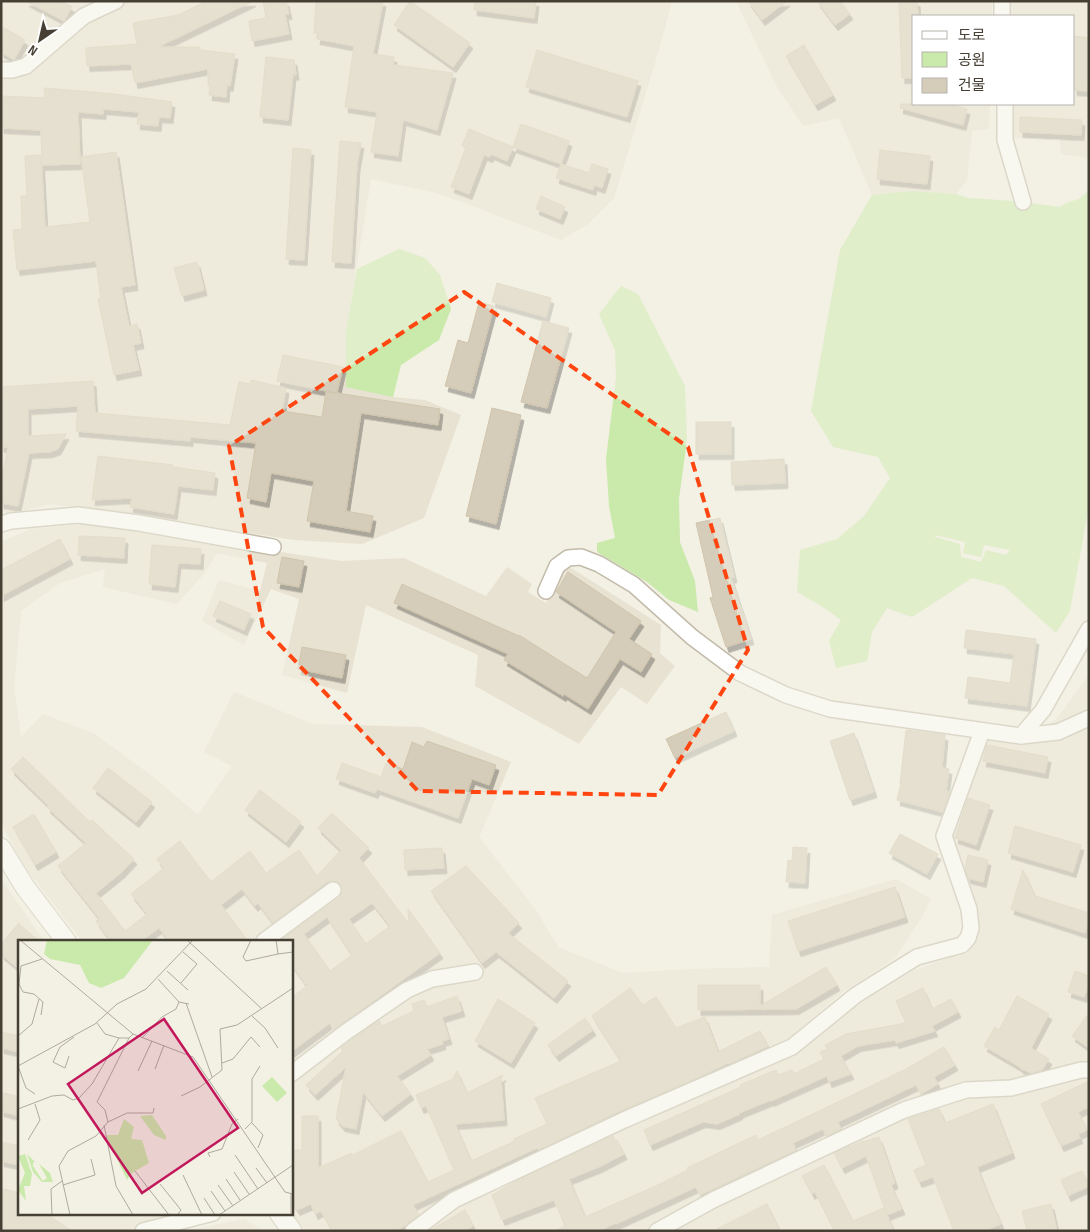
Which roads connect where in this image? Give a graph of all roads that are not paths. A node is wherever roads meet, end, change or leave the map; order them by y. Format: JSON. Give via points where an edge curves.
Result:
{"nodes":[{"id":1,"x":116,"y":1,"type":"edge"},
{"id":2,"x":1002,"y":1,"type":"edge"},
{"id":3,"x":1002,"y":15,"type":"edge"},
{"id":4,"x":1,"y":70,"type":"edge"},
{"id":5,"x":1004,"y":105,"type":"edge"},
{"id":6,"x":1023,"y":202,"type":"dead end"},
{"id":7,"x":1,"y":524,"type":"edge"},
{"id":8,"x":273,"y":547,"type":"dead end"},
{"id":9,"x":546,"y":591,"type":"dead end"},
{"id":10,"x":1089,"y":629,"type":"edge"},
{"id":11,"x":1089,"y":718,"type":"edge"},
{"id":12,"x":982,"y":731,"type":"junction"},
{"id":13,"x":1021,"y":736,"type":"junction"},
{"id":14,"x":1,"y":848,"type":"edge"},
{"id":15,"x":333,"y":890,"type":"dead end"},
{"id":16,"x":65,"y":940,"type":"edge"},
{"id":17,"x":265,"y":940,"type":"edge"},
{"id":18,"x":475,"y":972,"type":"dead end"},
{"id":19,"x":1089,"y":1070,"type":"edge"},
{"id":20,"x":292,"y":1073,"type":"edge"},
{"id":21,"x":209,"y":1214,"type":"edge"},
{"id":22,"x":280,"y":1214,"type":"edge"},
{"id":23,"x":143,"y":1231,"type":"edge"},
{"id":24,"x":292,"y":1231,"type":"edge"},
{"id":25,"x":413,"y":1231,"type":"edge"},
{"id":26,"x":657,"y":1231,"type":"edge"}],
"edges":[{"from":1,"to":4,"type":"street","via":[[84,16],[26,66]]},
{"from":2,"to":3,"type":"street"},
{"from":5,"to":6,"type":"street","via":[[1005,140]]},
{"from":7,"to":8,"type":"street","via":[[78,515]]},
{"from":9,"to":12,"type":"street","via":[[557,566],[568,558],[581,557],[634,585],[692,637],[740,673],[786,696],[830,709]]},
{"from":10,"to":13,"type":"street","via":[[1043,710]]},
{"from":11,"to":13,"type":"street","via":[[1058,732]]},
{"from":12,"to":13,"type":"street"},
{"from":12,"to":25,"type":"street","via":[[944,836],[968,909],[971,928],[962,944],[917,957],[856,995],[792,1047],[624,1120],[454,1200]]},
{"from":14,"to":16,"type":"street","via":[[25,887]]},
{"from":15,"to":17,"type":"street"},
{"from":18,"to":20,"type":"street","via":[[432,979],[407,990]]},
{"from":19,"to":26,"type":"street","via":[[1011,1088],[966,1090],[904,1110],[713,1200]]},
{"from":21,"to":23,"type":"street"},
{"from":22,"to":24,"type":"street"}]}
